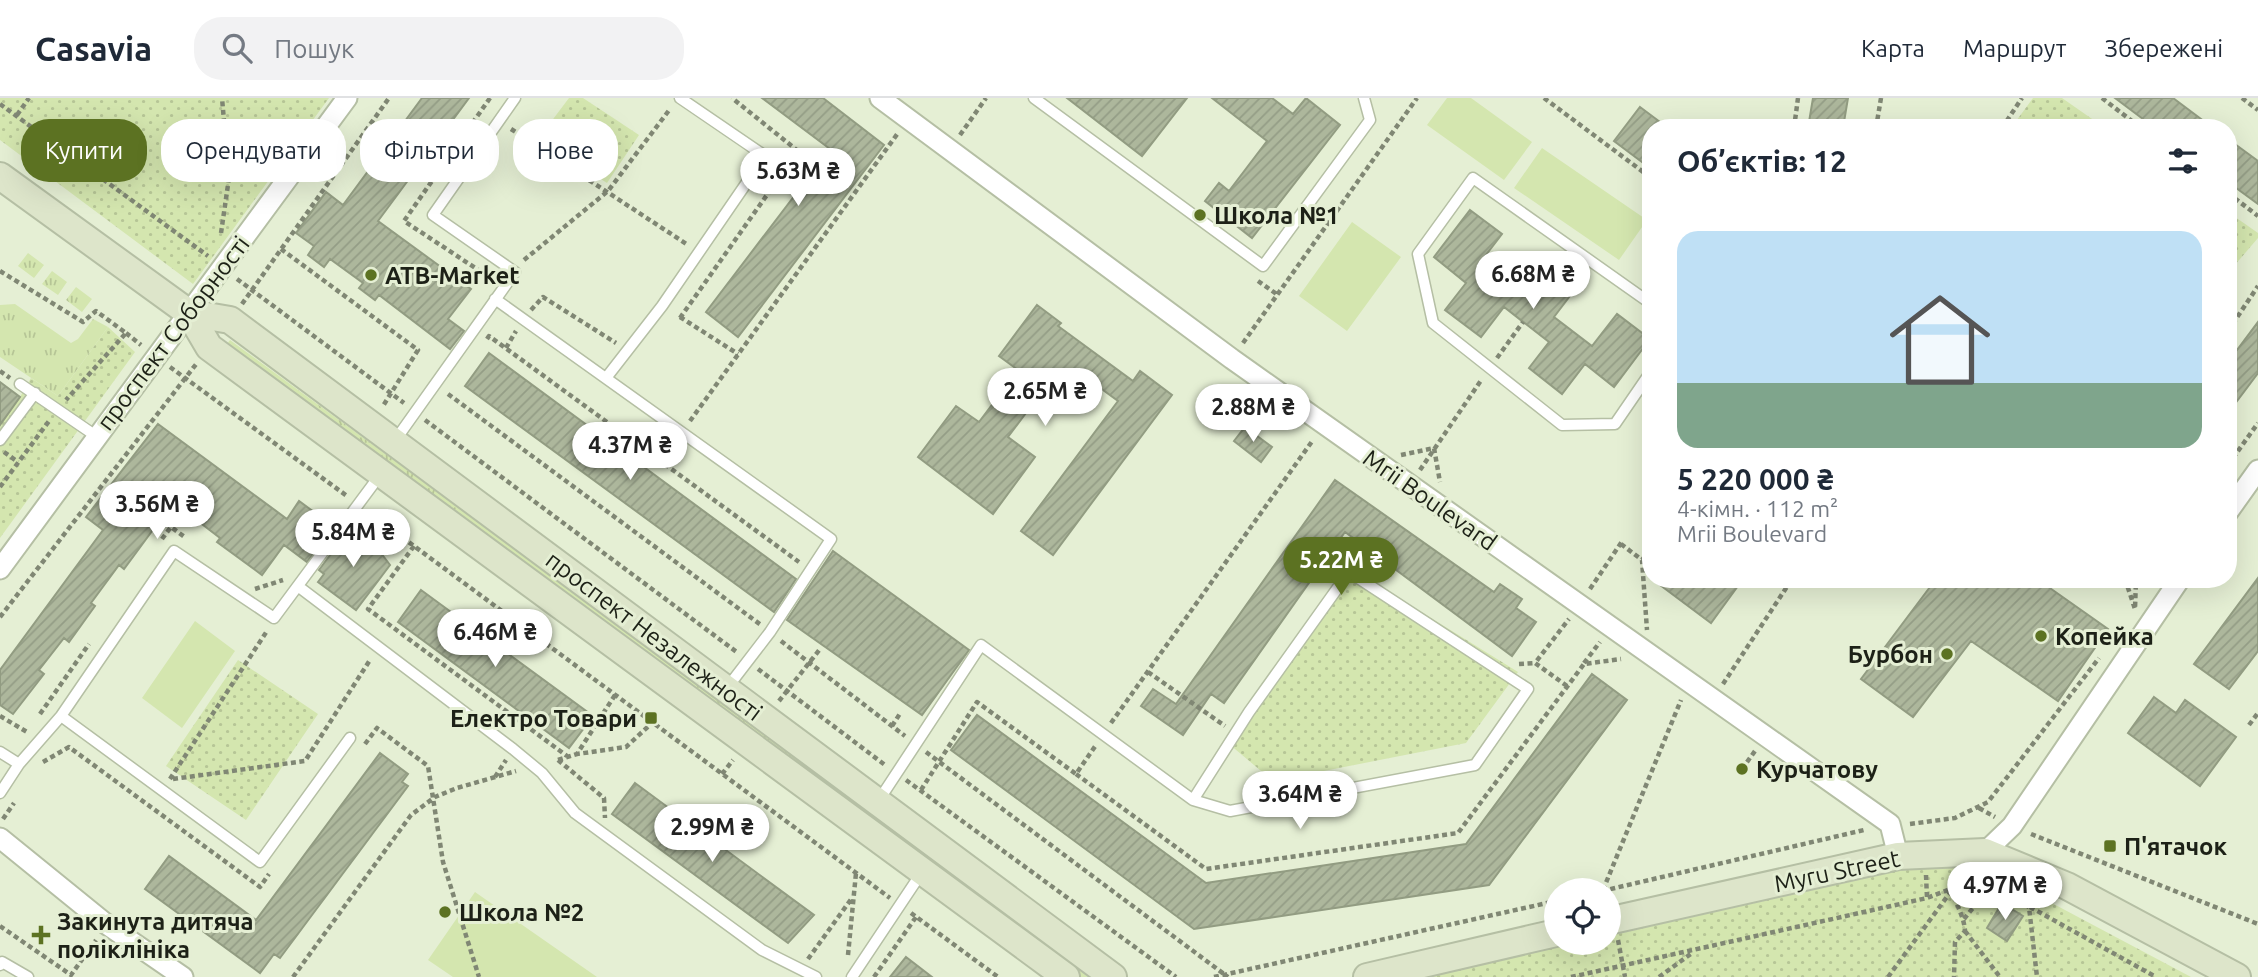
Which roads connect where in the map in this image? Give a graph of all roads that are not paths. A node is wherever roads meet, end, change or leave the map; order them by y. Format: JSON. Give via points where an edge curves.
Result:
{"nodes":[{"id":1,"x":347,"y":98,"type":"edge"},
{"id":2,"x":515,"y":98,"type":"edge"},
{"id":3,"x":679,"y":98,"type":"edge"},
{"id":4,"x":880,"y":98,"type":"edge"},
{"id":5,"x":1034,"y":98,"type":"edge"},
{"id":6,"x":1364,"y":98,"type":"edge"},
{"id":7,"x":0,"y":176,"type":"edge"},
{"id":8,"x":1642,"y":297,"type":"edge"},
{"id":9,"x":495,"y":299,"type":"junction"},
{"id":10,"x":189,"y":313,"type":"junction"},
{"id":11,"x":606,"y":378,"type":"junction"},
{"id":12,"x":20,"y":384,"type":"dead end"},
{"id":13,"x":1642,"y":385,"type":"edge"},
{"id":14,"x":35,"y":393,"type":"junction"},
{"id":15,"x":96,"y":436,"type":"junction"},
{"id":16,"x":0,"y":440,"type":"edge"},
{"id":17,"x":394,"y":442,"type":"junction"},
{"id":18,"x":2258,"y":470,"type":"edge"},
{"id":19,"x":381,"y":474,"type":"junction"},
{"id":20,"x":2237,"y":499,"type":"edge"},
{"id":21,"x":0,"y":569,"type":"edge"},
{"id":22,"x":299,"y":587,"type":"junction"},
{"id":23,"x":2174,"y":588,"type":"edge"},
{"id":24,"x":726,"y":689,"type":"junction"},
{"id":25,"x":61,"y":716,"type":"junction"},
{"id":26,"x":350,"y":738,"type":"dead end"},
{"id":27,"x":0,"y":752,"type":"edge"},
{"id":28,"x":19,"y":765,"type":"junction"},
{"id":29,"x":0,"y":793,"type":"edge"},
{"id":30,"x":878,"y":800,"type":"junction"},
{"id":31,"x":1193,"y":800,"type":"junction"},
{"id":32,"x":0,"y":838,"type":"edge"},
{"id":33,"x":1985,"y":852,"type":"junction"},
{"id":34,"x":1899,"y":856,"type":"junction"},
{"id":35,"x":922,"y":871,"type":"junction"},
{"id":36,"x":1621,"y":918,"type":"edge"},
{"id":37,"x":1544,"y":936,"type":"edge"},
{"id":38,"x":0,"y":965,"type":"edge"},
{"id":39,"x":28,"y":977,"type":"edge"},
{"id":40,"x":183,"y":977,"type":"edge"},
{"id":41,"x":816,"y":977,"type":"edge"},
{"id":42,"x":852,"y":977,"type":"edge"},
{"id":43,"x":1066,"y":977,"type":"edge"},
{"id":44,"x":1112,"y":977,"type":"edge"},
{"id":45,"x":1367,"y":977,"type":"edge"},
{"id":46,"x":2237,"y":977,"type":"edge"}],
"edges":[{"from":1,"to":10,"type":"street","name":"проспект Соборності"},
{"from":2,"to":9,"type":"lane","via":[[433,215],[515,272]]},
{"from":3,"to":11,"type":"lane","via":[[765,156],[662,306]]},
{"from":4,"to":34,"type":"street","name":"Mrii Boulevard","via":[[1232,359],[1890,824]]},
{"from":5,"to":6,"type":"lane","via":[[1263,266],[1370,120]]},
{"from":7,"to":10,"type":"street","name":"проспект Незалежності"},
{"from":8,"to":13,"type":"lane","via":[[1473,178],[1418,254],[1433,323],[1562,425],[1615,424]]},
{"from":9,"to":11,"type":"lane"},
{"from":9,"to":17,"type":"lane"},
{"from":10,"to":15,"type":"street","name":"проспект Соборності"},
{"from":10,"to":17,"type":"street","name":"проспект Незалежності","via":[[230,320]]},
{"from":10,"to":19,"type":"street","name":"проспект Незалежності","via":[[209,347]]},
{"from":11,"to":24,"type":"lane","via":[[831,539]]},
{"from":12,"to":14,"type":"lane"},
{"from":14,"to":15,"type":"lane"},
{"from":14,"to":16,"type":"lane"},
{"from":15,"to":21,"type":"street","name":"проспект Соборності"},
{"from":17,"to":24,"type":"street","name":"проспект Незалежності"},
{"from":18,"to":20,"type":"street"},
{"from":19,"to":22,"type":"lane"},
{"from":19,"to":35,"type":"street","name":"проспект Незалежності"},
{"from":22,"to":25,"type":"lane","via":[[274,618],[174,551]]},
{"from":22,"to":41,"type":"lane","via":[[513,749],[542,773],[575,813],[762,950]]},
{"from":23,"to":33,"type":"street","via":[[2012,826]]},
{"from":24,"to":30,"type":"street","name":"проспект Незалежності"},
{"from":25,"to":26,"type":"lane","via":[[260,862]]},
{"from":25,"to":28,"type":"lane"},
{"from":27,"to":28,"type":"lane"},
{"from":28,"to":29,"type":"lane"},
{"from":30,"to":31,"type":"lane","via":[[981,645]]},
{"from":30,"to":44,"type":"street","name":"проспект Незалежності"},
{"from":31,"to":31,"type":"lane","via":[[1230,811],[1475,765],[1528,689],[1349,572]]},
{"from":32,"to":40,"type":"street","via":[[106,924]]},
{"from":33,"to":34,"type":"street","name":"Myru Street"},
{"from":33,"to":46,"type":"street","via":[[2067,886]]},
{"from":34,"to":36,"type":"street","name":"Myru Street"},
{"from":35,"to":42,"type":"lane"},
{"from":35,"to":43,"type":"street","name":"проспект Незалежності"},
{"from":37,"to":45,"type":"street"},
{"from":38,"to":39,"type":"lane","via":[[2,962]]}]}
